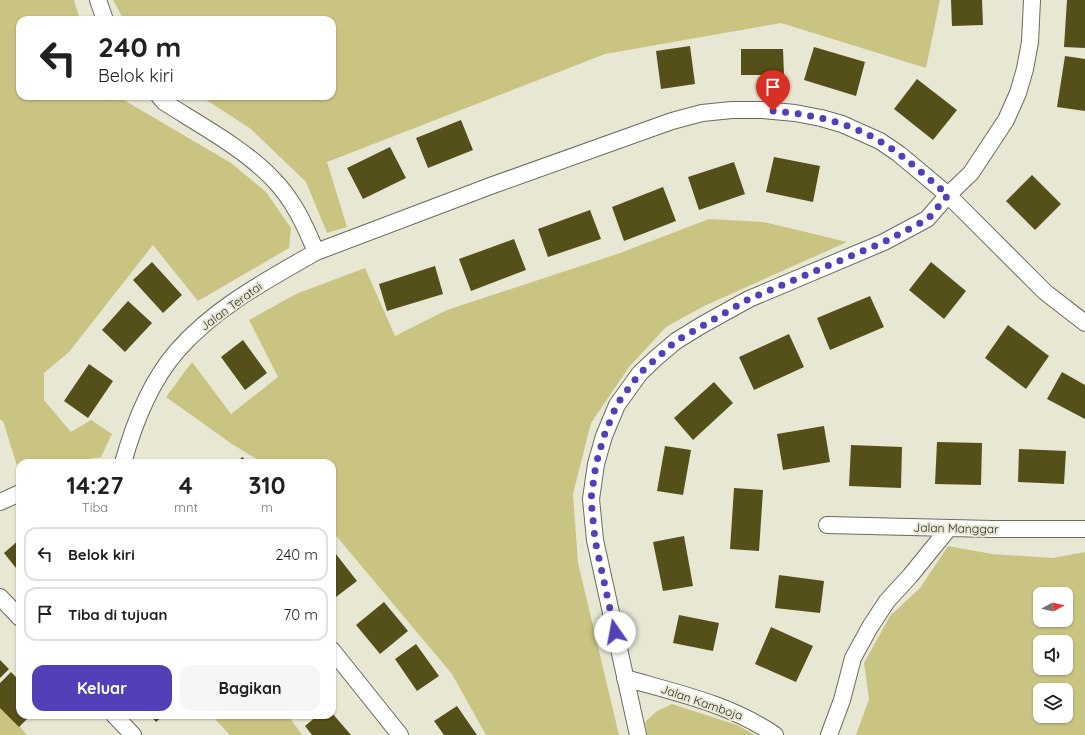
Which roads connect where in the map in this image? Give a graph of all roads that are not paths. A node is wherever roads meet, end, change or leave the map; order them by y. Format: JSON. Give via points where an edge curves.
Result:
{"nodes":[{"id":1,"x":98,"y":0,"type":"edge"},
{"id":2,"x":1032,"y":0,"type":"edge"},
{"id":3,"x":104,"y":16,"type":"edge"},
{"id":4,"x":162,"y":100,"type":"edge"},
{"id":5,"x":948,"y":195,"type":"junction"},
{"id":6,"x":316,"y":252,"type":"junction"},
{"id":7,"x":1085,"y":323,"type":"edge"},
{"id":8,"x":124,"y":459,"type":"edge"},
{"id":9,"x":16,"y":495,"type":"edge"},
{"id":10,"x":0,"y":502,"type":"edge"},
{"id":11,"x":827,"y":525,"type":"dead end"},
{"id":12,"x":949,"y":528,"type":"junction"},
{"id":13,"x":1085,"y":529,"type":"edge"},
{"id":14,"x":0,"y":598,"type":"edge"},
{"id":15,"x":16,"y":614,"type":"edge"},
{"id":16,"x":336,"y":655,"type":"edge"},
{"id":17,"x":625,"y":678,"type":"junction"},
{"id":18,"x":118,"y":719,"type":"edge"},
{"id":19,"x":133,"y":735,"type":"edge"},
{"id":20,"x":400,"y":735,"type":"edge"},
{"id":21,"x":638,"y":735,"type":"edge"},
{"id":22,"x":776,"y":735,"type":"edge"},
{"id":23,"x":829,"y":735,"type":"edge"}],
"edges":[{"from":1,"to":3,"type":"street"},
{"from":2,"to":5,"type":"street","via":[[1030,42],[1018,93],[1006,120],[983,157],[972,173]]},
{"from":4,"to":6,"type":"street","via":[[247,156],[272,178],[292,202]]},
{"from":5,"to":6,"type":"street","name":"Jalan Teratai","via":[[880,141],[842,124],[795,113],[732,110],[702,113],[632,134]]},
{"from":5,"to":7,"type":"street","name":"Jalan Teratai","via":[[1045,292]]},
{"from":5,"to":17,"type":"street","via":[[928,219],[884,242],[749,299],[676,341],[640,373],[617,404],[596,464],[591,499],[595,540]]},
{"from":6,"to":8,"type":"street","name":"Jalan Teratai","via":[[231,303],[177,351],[163,370],[141,411]]},
{"from":9,"to":10,"type":"street"},
{"from":11,"to":12,"type":"street","name":"Jalan Manggar"},
{"from":12,"to":13,"type":"street","name":"Jalan Manggar"},
{"from":12,"to":23,"type":"street","via":[[887,601],[870,627],[853,658]]},
{"from":14,"to":15,"type":"street"},
{"from":16,"to":20,"type":"street"},
{"from":17,"to":21,"type":"street"},
{"from":17,"to":22,"type":"street","name":"Jalan Kamboja","via":[[732,710]]},
{"from":18,"to":19,"type":"street"}]}
